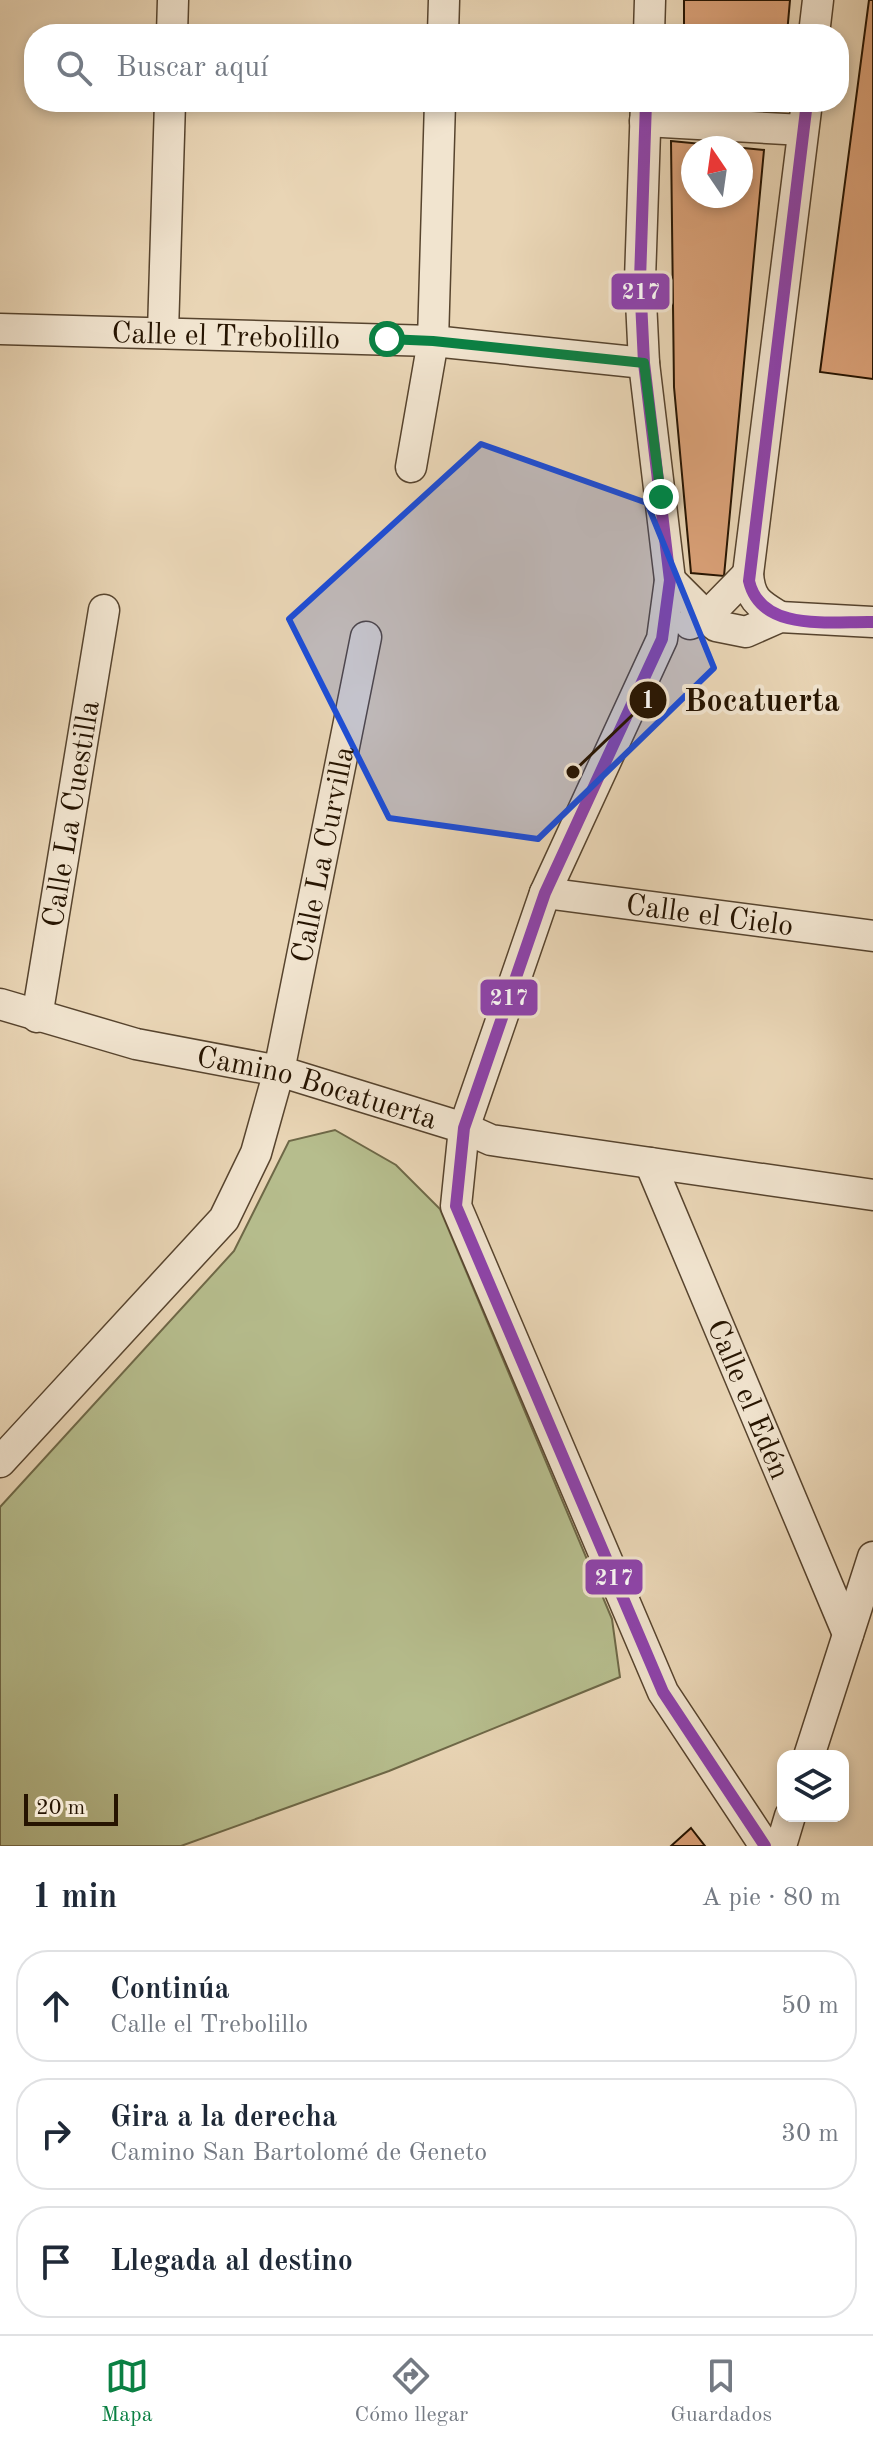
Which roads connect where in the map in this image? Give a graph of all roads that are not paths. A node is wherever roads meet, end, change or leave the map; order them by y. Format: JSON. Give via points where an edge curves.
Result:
{"nodes":[{"id":1,"x":173,"y":0,"type":"edge"},
{"id":2,"x":444,"y":0,"type":"edge"},
{"id":3,"x":650,"y":0,"type":"edge"},
{"id":4,"x":818,"y":0,"type":"edge"},
{"id":5,"x":172,"y":24,"type":"edge"},
{"id":6,"x":443,"y":24,"type":"edge"},
{"id":7,"x":649,"y":24,"type":"edge"},
{"id":8,"x":815,"y":24,"type":"edge"},
{"id":9,"x":170,"y":112,"type":"edge"},
{"id":10,"x":440,"y":112,"type":"edge"},
{"id":11,"x":645,"y":112,"type":"edge"},
{"id":12,"x":677,"y":112,"type":"edge"},
{"id":13,"x":805,"y":116,"type":"edge"},
{"id":14,"x":0,"y":329,"type":"edge"},
{"id":15,"x":163,"y":332,"type":"junction"},
{"id":16,"x":433,"y":341,"type":"junction"},
{"id":17,"x":644,"y":363,"type":"junction"},
{"id":18,"x":411,"y":467,"type":"dead end"},
{"id":19,"x":748,"y":574,"type":"junction"},
{"id":20,"x":670,"y":580,"type":"junction"},
{"id":21,"x":104,"y":610,"type":"dead end"},
{"id":22,"x":707,"y":616,"type":"junction"},
{"id":23,"x":780,"y":617,"type":"junction"},
{"id":24,"x":873,"y":622,"type":"edge"},
{"id":25,"x":366,"y":637,"type":"dead end"},
{"id":26,"x":662,"y":639,"type":"junction"},
{"id":27,"x":545,"y":893,"type":"junction"},
{"id":28,"x":873,"y":936,"type":"edge"},
{"id":29,"x":0,"y":1004,"type":"edge"},
{"id":30,"x":37,"y":1017,"type":"junction"},
{"id":31,"x":279,"y":1071,"type":"junction"},
{"id":32,"x":464,"y":1128,"type":"junction"},
{"id":33,"x":650,"y":1163,"type":"junction"},
{"id":34,"x":873,"y":1195,"type":"edge"},
{"id":35,"x":0,"y":1462,"type":"edge"},
{"id":36,"x":873,"y":1557,"type":"edge"},
{"id":37,"x":848,"y":1634,"type":"junction"},
{"id":38,"x":811,"y":1750,"type":"edge"},
{"id":39,"x":788,"y":1822,"type":"edge"},
{"id":40,"x":765,"y":1846,"type":"edge"},
{"id":41,"x":781,"y":1846,"type":"edge"}],
"edges":[{"from":1,"to":5,"type":"street"},
{"from":2,"to":6,"type":"street"},
{"from":3,"to":7,"type":"street"},
{"from":4,"to":8,"type":"street"},
{"from":9,"to":15,"type":"street"},
{"from":10,"to":16,"type":"street"},
{"from":11,"to":17,"type":"street","via":[[640,280]]},
{"from":12,"to":13,"type":"street"},
{"from":13,"to":19,"type":"street"},
{"from":14,"to":15,"type":"street","name":"Calle el Trebolillo"},
{"from":15,"to":16,"type":"street","name":"Calle el Trebolillo"},
{"from":16,"to":17,"type":"street","name":"Calle el Trebolillo"},
{"from":16,"to":18,"type":"street"},
{"from":17,"to":20,"type":"street"},
{"from":19,"to":22,"type":"street"},
{"from":19,"to":23,"type":"street","via":[[749,590],[758,604]]},
{"from":20,"to":22,"type":"street"},
{"from":20,"to":26,"type":"street"},
{"from":21,"to":30,"type":"street","name":"Calle La Cuestilla"},
{"from":22,"to":23,"type":"street","via":[[716,626],[746,632]]},
{"from":22,"to":26,"type":"street"},
{"from":23,"to":24,"type":"street"},
{"from":25,"to":31,"type":"street","name":"Calle La Curvilla"},
{"from":26,"to":27,"type":"street"},
{"from":27,"to":28,"type":"street","name":"Calle el Cielo"},
{"from":27,"to":32,"type":"street"},
{"from":29,"to":30,"type":"street","name":"Camino Bocatuerta"},
{"from":30,"to":31,"type":"street","name":"Camino Bocatuerta","via":[[136,1044]]},
{"from":31,"to":32,"type":"street","name":"Camino Bocatuerta"},
{"from":31,"to":35,"type":"street","name":"Calle La Curvilla","via":[[256,1153],[224,1219]]},
{"from":32,"to":33,"type":"street","name":"Camino Bocatuerta","via":[[491,1140]]},
{"from":32,"to":40,"type":"street","via":[[456,1206],[663,1692]]},
{"from":33,"to":34,"type":"street","name":"Camino Bocatuerta"},
{"from":33,"to":37,"type":"street","name":"Calle el Edén"},
{"from":36,"to":37,"type":"street"},
{"from":37,"to":38,"type":"street"},
{"from":39,"to":41,"type":"street"}]}
